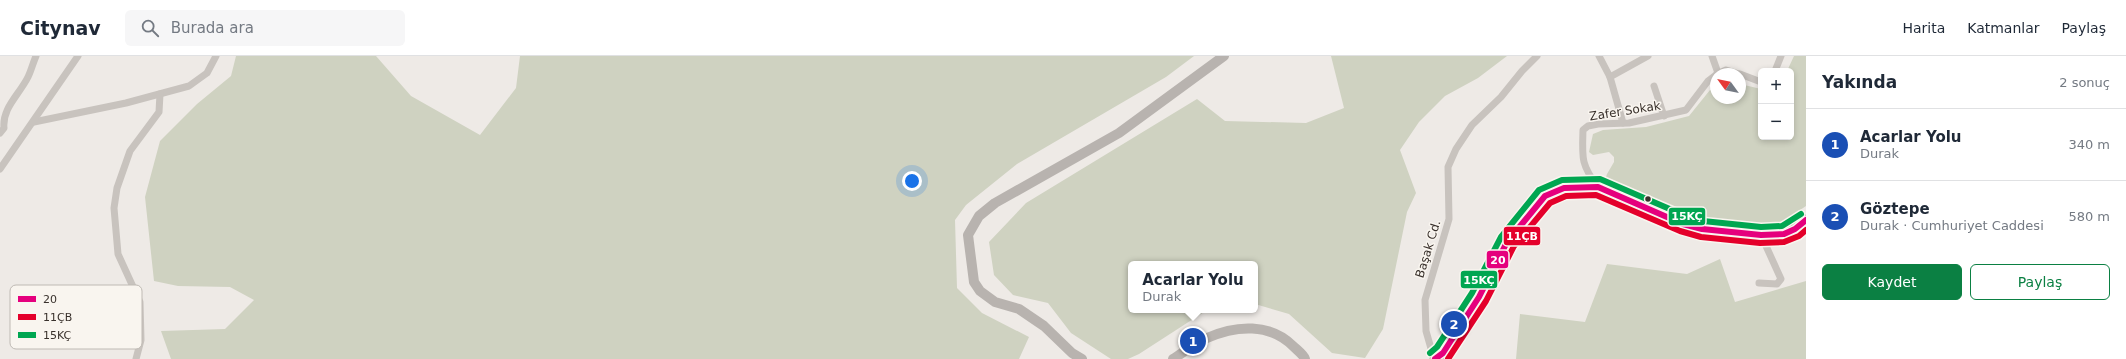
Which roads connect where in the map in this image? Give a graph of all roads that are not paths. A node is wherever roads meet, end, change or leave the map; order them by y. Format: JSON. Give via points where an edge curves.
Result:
{"nodes":[{"id":1,"x":36,"y":56,"type":"edge"},
{"id":2,"x":78,"y":56,"type":"edge"},
{"id":3,"x":216,"y":56,"type":"edge"},
{"id":4,"x":1224,"y":56,"type":"edge"},
{"id":5,"x":1537,"y":56,"type":"edge"},
{"id":6,"x":1600,"y":56,"type":"edge"},
{"id":7,"x":1648,"y":56,"type":"edge"},
{"id":8,"x":1712,"y":56,"type":"edge"},
{"id":9,"x":1781,"y":56,"type":"edge"},
{"id":10,"x":1715,"y":68,"type":"edge"},
{"id":11,"x":1776,"y":68,"type":"edge"},
{"id":12,"x":1610,"y":77,"type":"junction"},
{"id":13,"x":1746,"y":77,"type":"edge"},
{"id":14,"x":1710,"y":79,"type":"edge"},
{"id":15,"x":1758,"y":81,"type":"edge"},
{"id":16,"x":1654,"y":86,"type":"dead end"},
{"id":17,"x":160,"y":94,"type":"junction"},
{"id":18,"x":1664,"y":116,"type":"junction"},
{"id":19,"x":34,"y":122,"type":"junction"},
{"id":20,"x":1623,"y":124,"type":"junction"},
{"id":21,"x":0,"y":133,"type":"edge"},
{"id":22,"x":0,"y":169,"type":"edge"},
{"id":23,"x":1598,"y":187,"type":"junction"},
{"id":24,"x":1806,"y":220,"type":"edge"},
{"id":25,"x":1761,"y":235,"type":"junction"},
{"id":26,"x":1759,"y":283,"type":"dead end"},
{"id":27,"x":132,"y":285,"type":"edge"},
{"id":28,"x":139,"y":349,"type":"edge"},
{"id":29,"x":1441,"y":358,"type":"edge"},
{"id":30,"x":136,"y":359,"type":"edge"},
{"id":31,"x":1082,"y":359,"type":"edge"},
{"id":32,"x":1173,"y":359,"type":"edge"},
{"id":33,"x":1305,"y":359,"type":"edge"}],
"edges":[{"from":1,"to":21,"type":"street","via":[[28,77],[6,110],[4,128]]},
{"from":2,"to":19,"type":"street"},
{"from":3,"to":17,"type":"street","via":[[207,73],[196,83]]},
{"from":4,"to":31,"type":"main road","via":[[1119,133],[995,203],[979,216],[968,235],[974,282],[980,291],[995,302],[1019,308]]},
{"from":5,"to":29,"type":"street","name":"Başak Cd.","via":[[1472,125],[1448,167],[1449,219],[1425,300],[1426,331]]},
{"from":6,"to":12,"type":"street"},
{"from":7,"to":12,"type":"street"},
{"from":8,"to":10,"type":"street"},
{"from":9,"to":11,"type":"street"},
{"from":12,"to":20,"type":"street"},
{"from":13,"to":15,"type":"street"},
{"from":14,"to":18,"type":"street","name":"Zafer Sokak","via":[[1686,110]]},
{"from":16,"to":18,"type":"street"},
{"from":17,"to":19,"type":"street"},
{"from":17,"to":27,"type":"street","via":[[159,112],[130,151],[117,188],[114,208],[118,254]]},
{"from":18,"to":20,"type":"street","name":"Zafer Sokak"},
{"from":19,"to":22,"type":"street"},
{"from":20,"to":23,"type":"street","name":"Zafer Sokak","via":[[1598,124],[1583,130],[1582,158],[1589,175]]},
{"from":23,"to":25,"type":"main road","via":[[1683,224],[1702,229]]},
{"from":23,"to":29,"type":"main road","via":[[1564,188],[1545,196],[1507,242],[1479,297]]},
{"from":24,"to":25,"type":"main road","via":[[1784,234]]},
{"from":25,"to":26,"type":"street","via":[[1781,279],[1777,284]]},
{"from":28,"to":30,"type":"street"},
{"from":32,"to":33,"type":"main road","via":[[1207,338],[1235,330],[1257,328],[1283,336]]}]}
